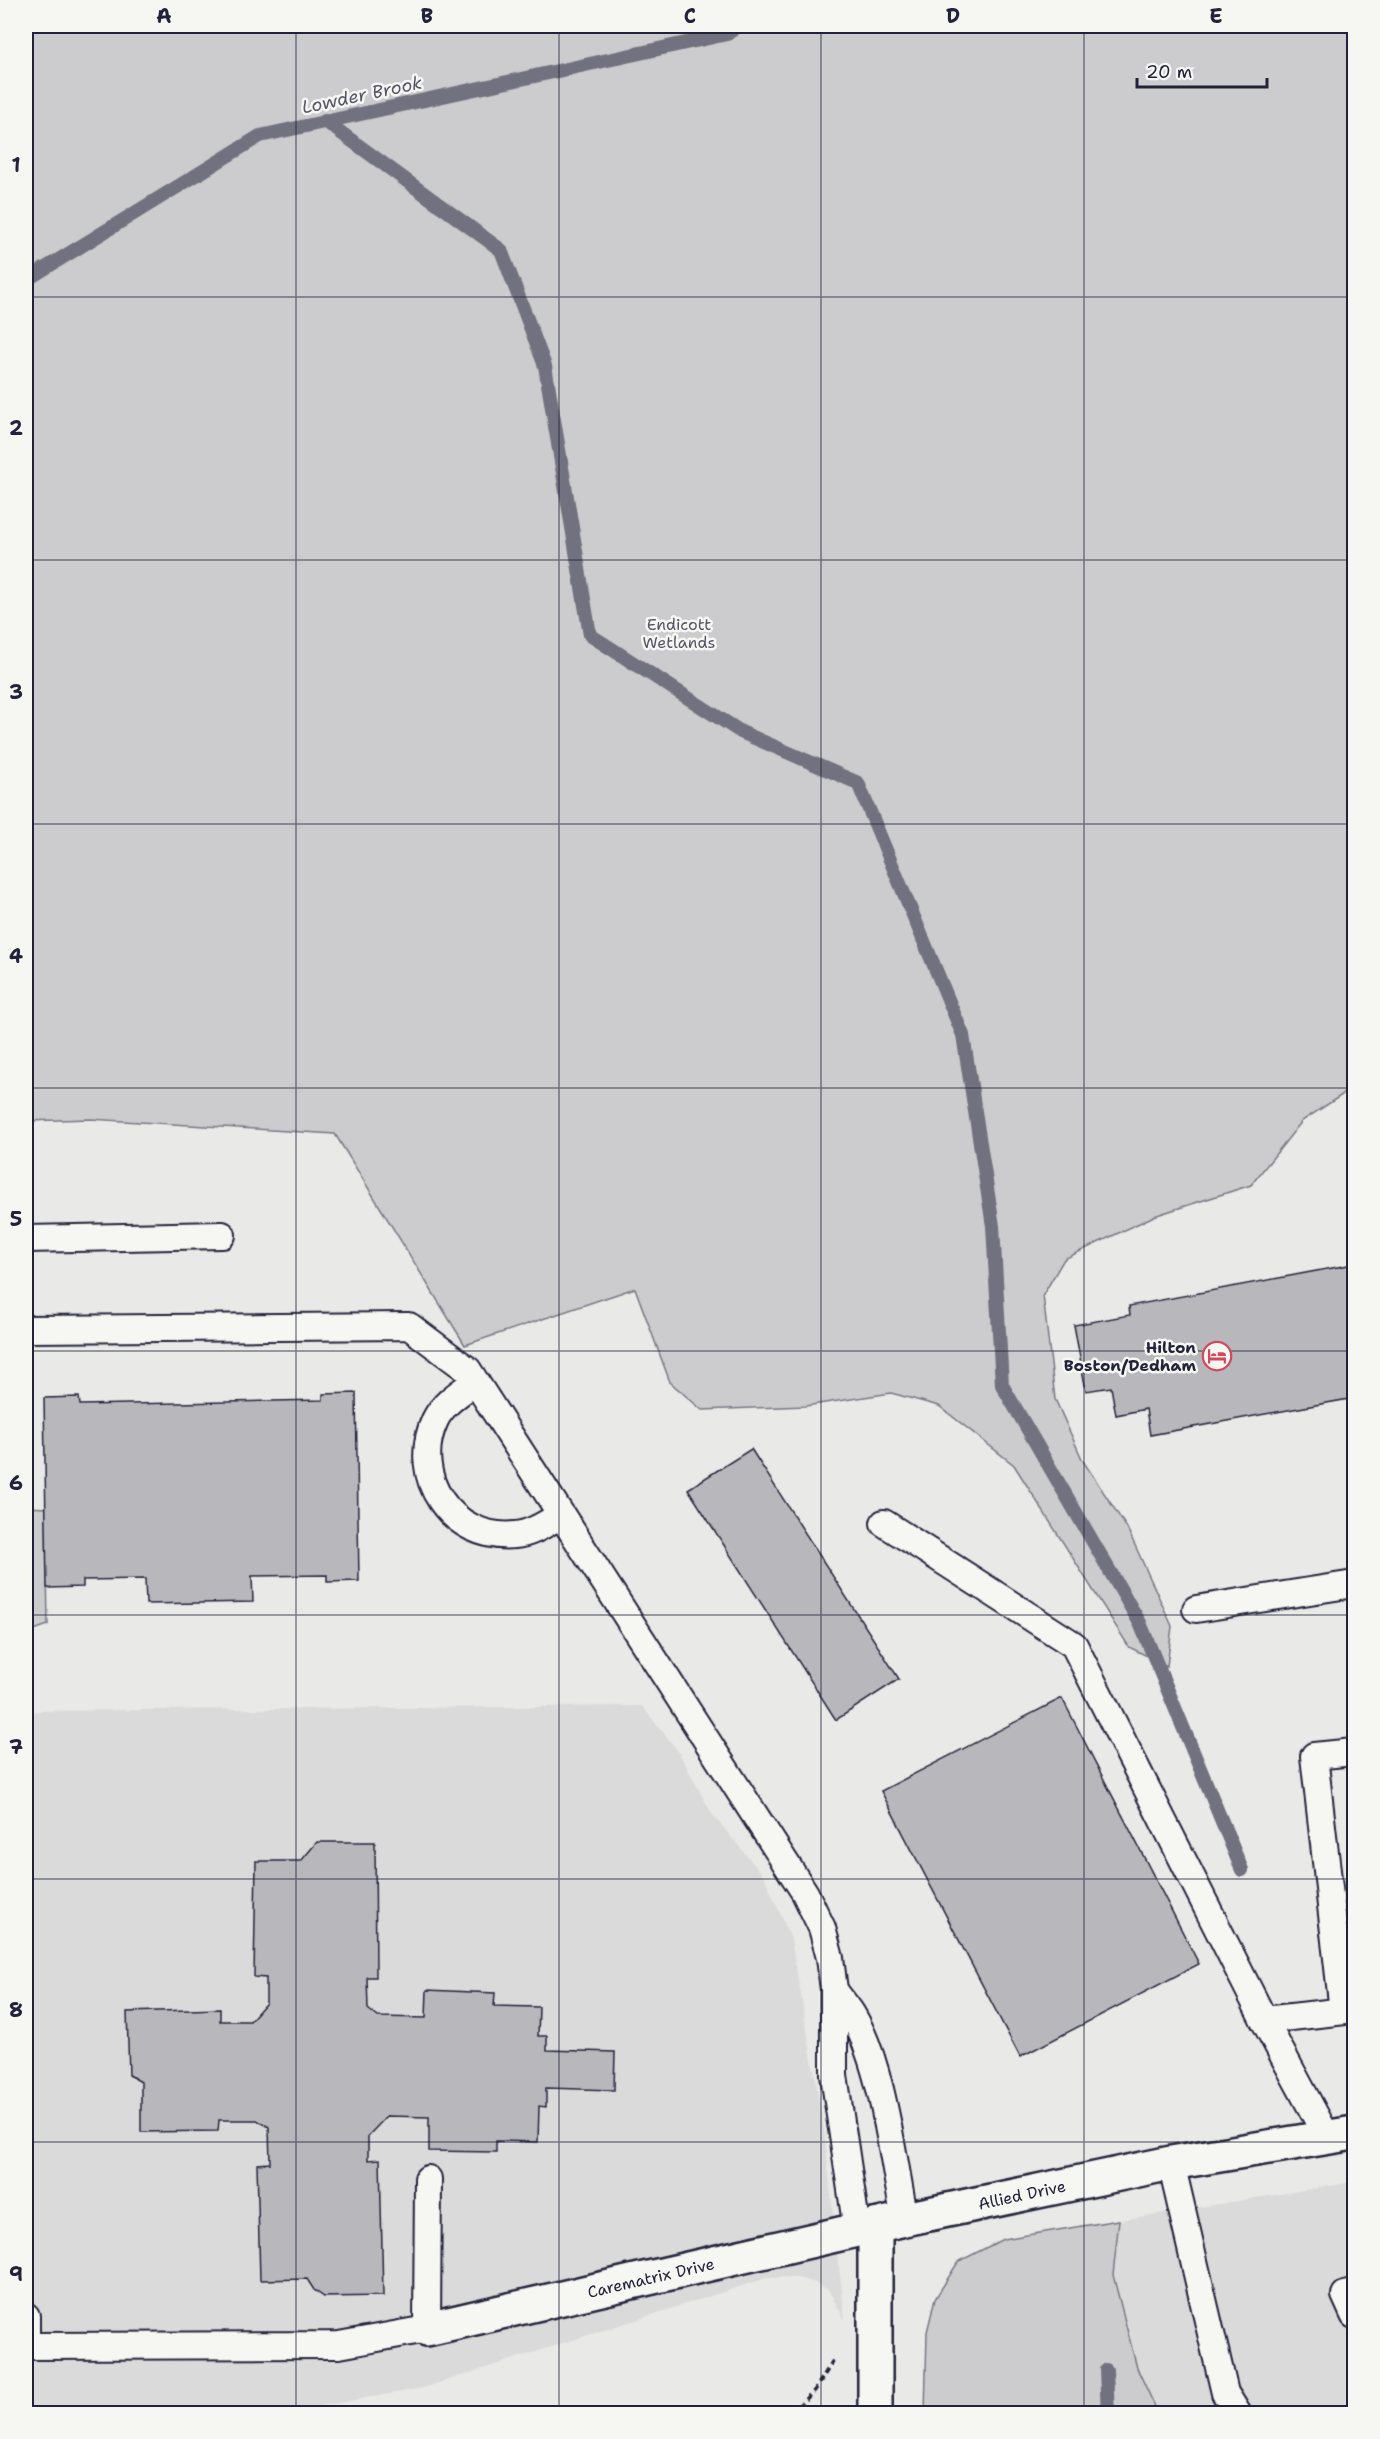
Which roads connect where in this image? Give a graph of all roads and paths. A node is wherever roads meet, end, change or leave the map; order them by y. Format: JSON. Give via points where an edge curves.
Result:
{"nodes":[{"id":1,"x":222,"y":1235,"type":"dead end"},
{"id":2,"x":26,"y":1239,"type":"edge"},
{"id":3,"x":26,"y":1329,"type":"edge"},
{"id":4,"x":476,"y":1382,"type":"junction"},
{"id":5,"x":561,"y":1515,"type":"junction"},
{"id":6,"x":884,"y":1523,"type":"dead end"},
{"id":7,"x":1354,"y":1584,"type":"edge"},
{"id":8,"x":1196,"y":1609,"type":"dead end"},
{"id":9,"x":1354,"y":1752,"type":"edge"},
{"id":10,"x":834,"y":1990,"type":"junction"},
{"id":11,"x":1349,"y":2011,"type":"edge"},
{"id":12,"x":1264,"y":2020,"type":"junction"},
{"id":13,"x":1341,"y":2135,"type":"edge"},
{"id":14,"x":1171,"y":2163,"type":"junction"},
{"id":15,"x":428,"y":2179,"type":"dead end"},
{"id":16,"x":879,"y":2225,"type":"junction"},
{"id":17,"x":1354,"y":2293,"type":"edge"},
{"id":18,"x":1354,"y":2315,"type":"edge"},
{"id":19,"x":26,"y":2316,"type":"edge"},
{"id":20,"x":427,"y":2329,"type":"junction"},
{"id":21,"x":836,"y":2355,"type":"dead end"},
{"id":22,"x":790,"y":2414,"type":"edge"},
{"id":23,"x":875,"y":2414,"type":"edge"},
{"id":24,"x":1238,"y":2414,"type":"edge"}],
"edges":[{"from":1,"to":2,"type":"lane"},
{"from":3,"to":4,"type":"lane","via":[[408,1326],[468,1370]]},
{"from":4,"to":5,"type":"lane"},
{"from":4,"to":5,"type":"lane","via":[[453,1398],[436,1418],[428,1442],[427,1468],[435,1493],[450,1513],[469,1527],[492,1535],[516,1535]]},
{"from":5,"to":10,"type":"lane","via":[[805,1893],[822,1928]]},
{"from":6,"to":12,"type":"lane","via":[[1074,1645]]},
{"from":7,"to":8,"type":"lane"},
{"from":9,"to":11,"type":"lane","via":[[1314,1756]]},
{"from":10,"to":16,"type":"lane","via":[[834,2075]]},
{"from":10,"to":16,"type":"lane","via":[[853,2016],[876,2079]]},
{"from":11,"to":12,"type":"lane"},
{"from":12,"to":13,"type":"lane"},
{"from":13,"to":14,"type":"street","name":"Allied Drive"},
{"from":14,"to":16,"type":"street","name":"Allied Drive"},
{"from":14,"to":24,"type":"lane","via":[[1225,2393]]},
{"from":15,"to":20,"type":"lane"},
{"from":16,"to":20,"type":"street","name":"Carematrix Drive"},
{"from":16,"to":23,"type":"street"},
{"from":17,"to":18,"type":"lane","via":[[1345,2295]]},
{"from":19,"to":20,"type":"lane","via":[[26,2346],[339,2345]]},
{"from":21,"to":22,"type":"path","via":[[815,2390]]}]}
